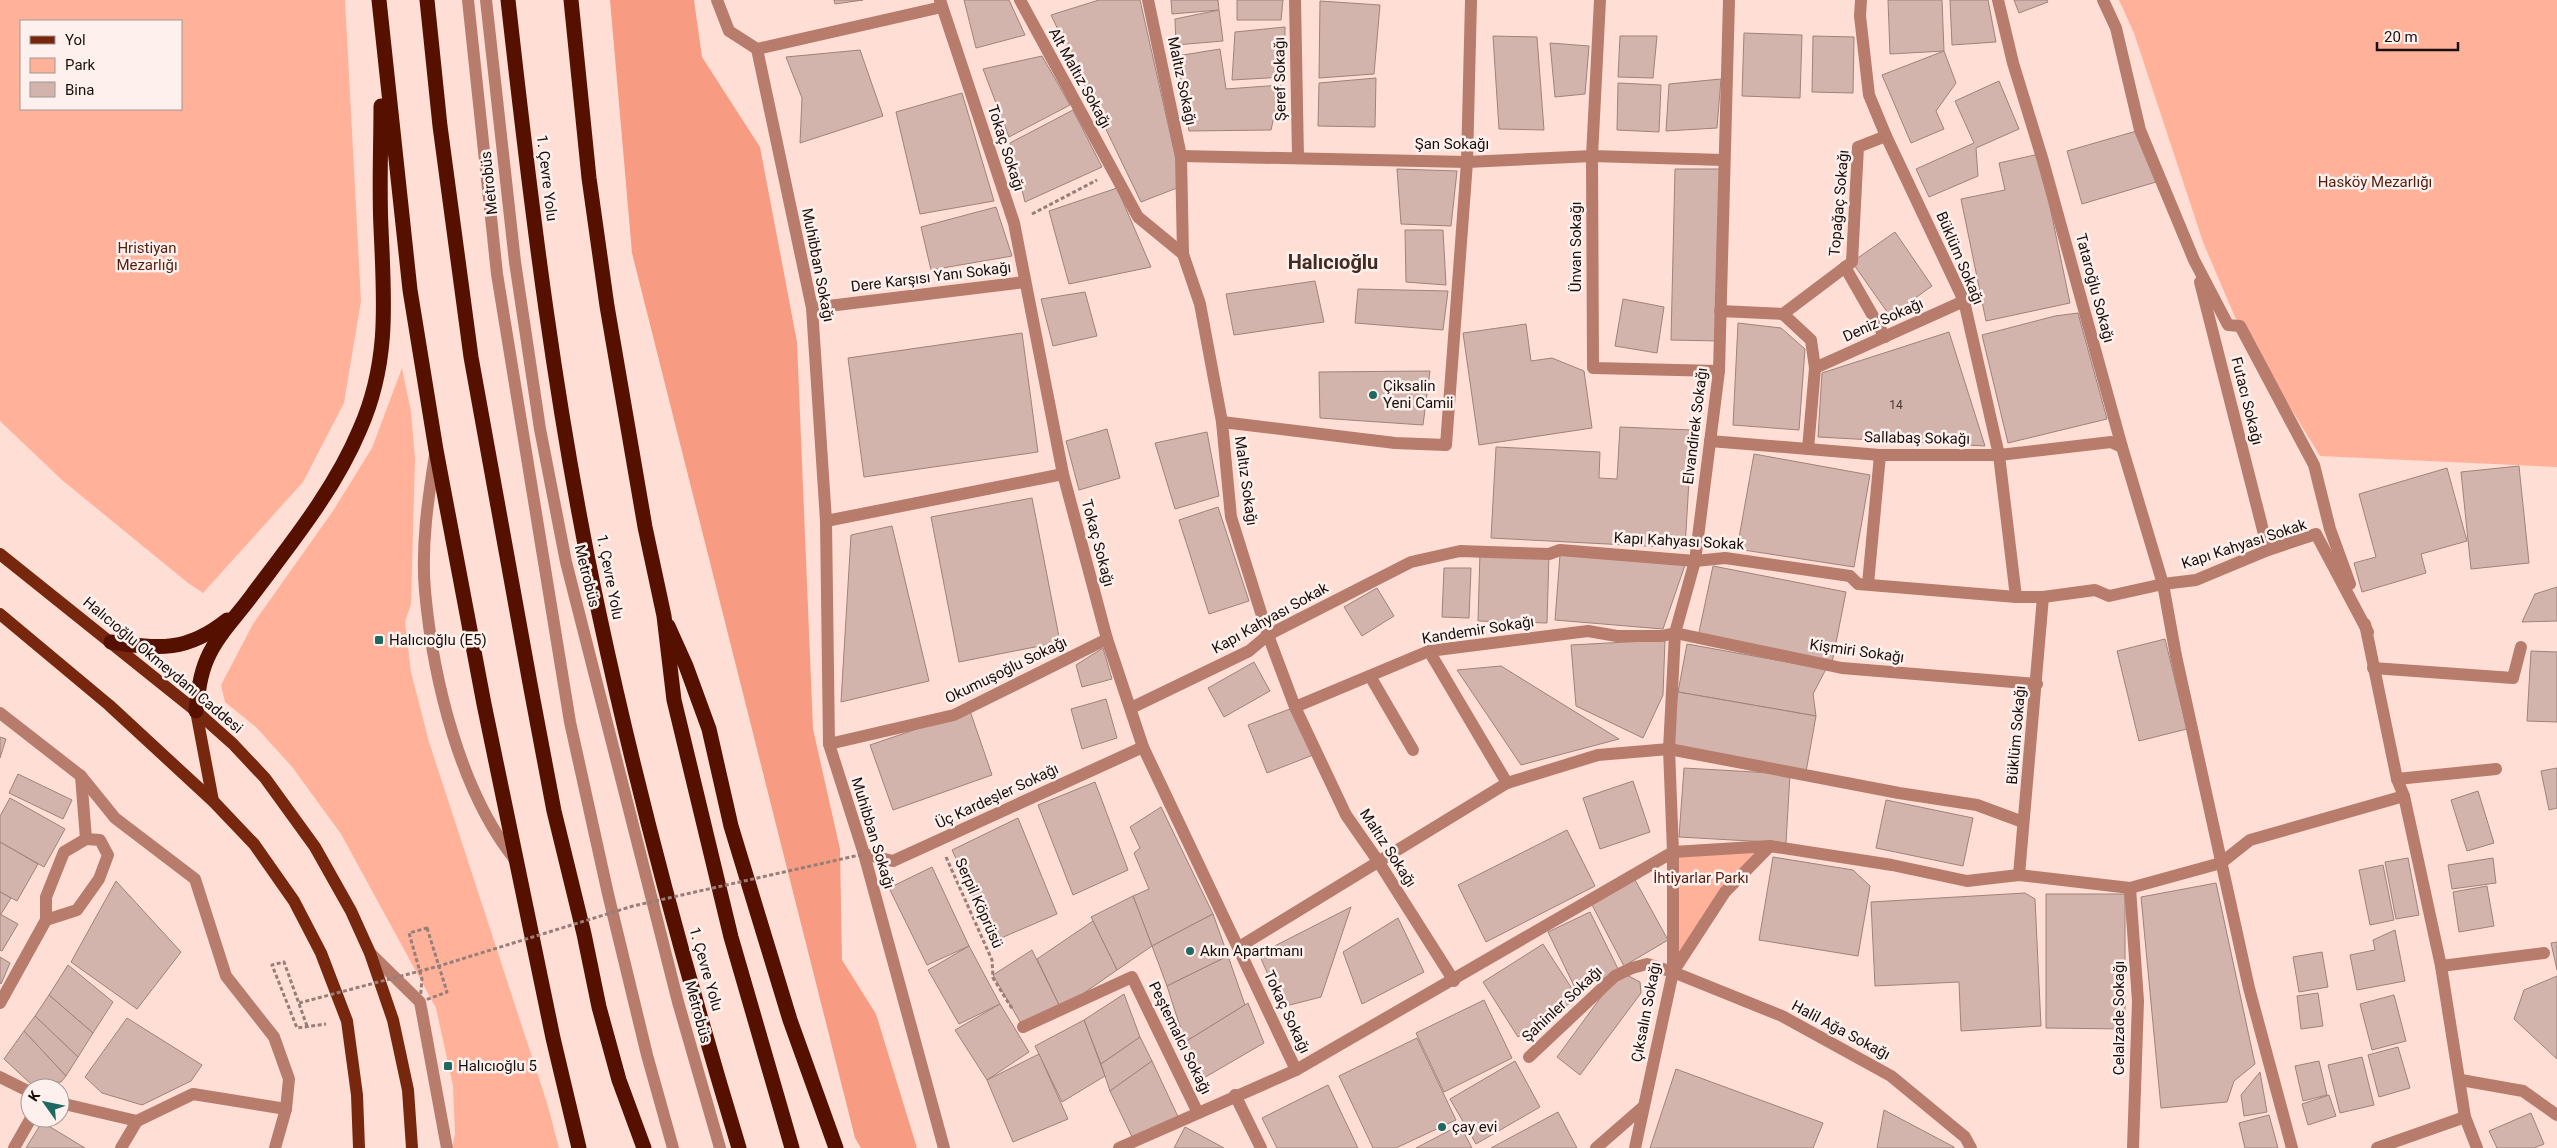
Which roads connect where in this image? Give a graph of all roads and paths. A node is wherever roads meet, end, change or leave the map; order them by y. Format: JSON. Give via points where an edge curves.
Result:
{"nodes":[{"id":1,"x":379,"y":0,"type":"edge"},
{"id":2,"x":427,"y":0,"type":"edge"},
{"id":3,"x":468,"y":0,"type":"edge"},
{"id":4,"x":486,"y":0,"type":"edge"},
{"id":5,"x":508,"y":0,"type":"edge"},
{"id":6,"x":571,"y":0,"type":"edge"},
{"id":7,"x":717,"y":0,"type":"edge"},
{"id":8,"x":1020,"y":0,"type":"edge"},
{"id":9,"x":1148,"y":0,"type":"edge"},
{"id":10,"x":1295,"y":0,"type":"edge"},
{"id":11,"x":1471,"y":0,"type":"edge"},
{"id":12,"x":1600,"y":0,"type":"edge"},
{"id":13,"x":1729,"y":0,"type":"edge"},
{"id":14,"x":1861,"y":0,"type":"edge"},
{"id":15,"x":1998,"y":0,"type":"edge"},
{"id":16,"x":2103,"y":0,"type":"edge"},
{"id":17,"x":941,"y":4,"type":"edge"},
{"id":18,"x":757,"y":49,"type":"junction"},
{"id":19,"x":385,"y":67,"type":"junction"},
{"id":20,"x":1886,"y":136,"type":"junction"},
{"id":21,"x":1182,"y":156,"type":"junction"},
{"id":22,"x":1592,"y":156,"type":"junction"},
{"id":23,"x":1298,"y":157,"type":"junction"},
{"id":24,"x":1723,"y":160,"type":"junction"},
{"id":25,"x":1467,"y":162,"type":"junction"},
{"id":26,"x":1113,"y":172,"type":"junction"},
{"id":27,"x":1014,"y":223,"type":"junction"},
{"id":28,"x":1183,"y":254,"type":"junction"},
{"id":29,"x":2194,"y":260,"type":"junction"},
{"id":30,"x":1845,"y":267,"type":"junction"},
{"id":31,"x":1025,"y":282,"type":"junction"},
{"id":32,"x":1964,"y":301,"type":"junction"},
{"id":33,"x":812,"y":308,"type":"junction"},
{"id":34,"x":1720,"y":310,"type":"junction"},
{"id":35,"x":1783,"y":314,"type":"junction"},
{"id":36,"x":1885,"y":337,"type":"junction"},
{"id":37,"x":1816,"y":368,"type":"junction"},
{"id":38,"x":1719,"y":371,"type":"junction"},
{"id":39,"x":1222,"y":422,"type":"junction"},
{"id":40,"x":1710,"y":441,"type":"junction"},
{"id":41,"x":2122,"y":447,"type":"junction"},
{"id":42,"x":436,"y":450,"type":"junction"},
{"id":43,"x":1808,"y":450,"type":"junction"},
{"id":44,"x":1880,"y":455,"type":"junction"},
{"id":45,"x":1999,"y":456,"type":"junction"},
{"id":46,"x":1063,"y":474,"type":"junction"},
{"id":47,"x":826,"y":521,"type":"junction"},
{"id":48,"x":2268,"y":550,"type":"junction"},
{"id":49,"x":0,"y":554,"type":"edge"},
{"id":50,"x":1695,"y":561,"type":"junction"},
{"id":51,"x":1868,"y":584,"type":"junction"},
{"id":52,"x":2164,"y":584,"type":"junction"},
{"id":53,"x":2016,"y":597,"type":"junction"},
{"id":54,"x":2043,"y":597,"type":"junction"},
{"id":55,"x":245,"y":604,"type":"junction"},
{"id":56,"x":0,"y":614,"type":"edge"},
{"id":57,"x":664,"y":616,"type":"junction"},
{"id":58,"x":2368,"y":632,"type":"junction"},
{"id":59,"x":1675,"y":633,"type":"junction"},
{"id":60,"x":1268,"y":636,"type":"junction"},
{"id":61,"x":1107,"y":639,"type":"junction"},
{"id":62,"x":111,"y":642,"type":"junction"},
{"id":63,"x":2521,"y":647,"type":"dead end"},
{"id":64,"x":1429,"y":651,"type":"junction"},
{"id":65,"x":2373,"y":668,"type":"junction"},
{"id":66,"x":1370,"y":676,"type":"junction"},
{"id":67,"x":2037,"y":684,"type":"junction"},
{"id":68,"x":1295,"y":707,"type":"junction"},
{"id":69,"x":1131,"y":708,"type":"junction"},
{"id":70,"x":196,"y":711,"type":"junction"},
{"id":71,"x":0,"y":713,"type":"edge"},
{"id":72,"x":829,"y":744,"type":"junction"},
{"id":73,"x":1143,"y":747,"type":"junction"},
{"id":74,"x":1669,"y":749,"type":"junction"},
{"id":75,"x":1414,"y":750,"type":"dead end"},
{"id":76,"x":2496,"y":769,"type":"dead end"},
{"id":77,"x":80,"y":776,"type":"junction"},
{"id":78,"x":2397,"y":779,"type":"junction"},
{"id":79,"x":1506,"y":783,"type":"junction"},
{"id":80,"x":2404,"y":796,"type":"junction"},
{"id":81,"x":214,"y":802,"type":"junction"},
{"id":82,"x":2023,"y":822,"type":"junction"},
{"id":83,"x":86,"y":839,"type":"junction"},
{"id":84,"x":938,"y":841,"type":"junction"},
{"id":85,"x":1770,"y":846,"type":"junction"},
{"id":86,"x":1673,"y":852,"type":"junction"},
{"id":87,"x":864,"y":854,"type":"junction"},
{"id":88,"x":1378,"y":861,"type":"junction"},
{"id":89,"x":516,"y":862,"type":"junction"},
{"id":90,"x":2221,"y":863,"type":"junction"},
{"id":91,"x":2019,"y":875,"type":"junction"},
{"id":92,"x":2130,"y":888,"type":"junction"},
{"id":93,"x":46,"y":920,"type":"junction"},
{"id":94,"x":1239,"y":947,"type":"junction"},
{"id":95,"x":370,"y":953,"type":"junction"},
{"id":96,"x":2544,"y":953,"type":"dead end"},
{"id":97,"x":439,"y":966,"type":"junction"},
{"id":98,"x":2442,"y":966,"type":"junction"},
{"id":99,"x":1673,"y":972,"type":"junction"},
{"id":100,"x":422,"y":979,"type":"dead end"},
{"id":101,"x":1454,"y":981,"type":"junction"},
{"id":102,"x":420,"y":1002,"type":"junction"},
{"id":103,"x":0,"y":1003,"type":"edge"},
{"id":104,"x":300,"y":1003,"type":"junction"},
{"id":105,"x":347,"y":1021,"type":"junction"},
{"id":106,"x":307,"y":1026,"type":"junction"},
{"id":107,"x":1023,"y":1027,"type":"joint"},
{"id":108,"x":1529,"y":1057,"type":"dead end"},
{"id":109,"x":1296,"y":1070,"type":"junction"},
{"id":110,"x":0,"y":1076,"type":"edge"},
{"id":111,"x":2460,"y":1080,"type":"junction"},
{"id":112,"x":20,"y":1087,"type":"edge"},
{"id":113,"x":1235,"y":1096,"type":"junction"},
{"id":114,"x":70,"y":1105,"type":"edge"},
{"id":115,"x":1642,"y":1107,"type":"junction"},
{"id":116,"x":286,"y":1109,"type":"junction"},
{"id":117,"x":1198,"y":1113,"type":"junction"},
{"id":118,"x":2557,"y":1115,"type":"edge"},
{"id":119,"x":2465,"y":1117,"type":"junction"},
{"id":120,"x":137,"y":1121,"type":"junction"},
{"id":121,"x":25,"y":1128,"type":"edge"},
{"id":122,"x":14,"y":1148,"type":"edge"},
{"id":123,"x":121,"y":1148,"type":"edge"},
{"id":124,"x":275,"y":1148,"type":"edge"},
{"id":125,"x":359,"y":1148,"type":"edge"},
{"id":126,"x":412,"y":1148,"type":"edge"},
{"id":127,"x":448,"y":1148,"type":"edge"},
{"id":128,"x":579,"y":1148,"type":"edge"},
{"id":129,"x":644,"y":1148,"type":"edge"},
{"id":130,"x":673,"y":1148,"type":"edge"},
{"id":131,"x":720,"y":1148,"type":"edge"},
{"id":132,"x":739,"y":1148,"type":"edge"},
{"id":133,"x":792,"y":1148,"type":"edge"},
{"id":134,"x":836,"y":1148,"type":"edge"},
{"id":135,"x":944,"y":1148,"type":"edge"},
{"id":136,"x":1119,"y":1148,"type":"edge"},
{"id":137,"x":1261,"y":1148,"type":"edge"},
{"id":138,"x":1596,"y":1148,"type":"edge"},
{"id":139,"x":1635,"y":1148,"type":"edge"},
{"id":140,"x":1972,"y":1148,"type":"edge"},
{"id":141,"x":2133,"y":1148,"type":"edge"},
{"id":142,"x":2292,"y":1148,"type":"edge"},
{"id":143,"x":2377,"y":1148,"type":"edge"},
{"id":144,"x":2478,"y":1148,"type":"edge"}],
"edges":[{"from":1,"to":19,"type":"highway"},
{"from":2,"to":129,"type":"highway","via":[[440,126],[471,357],[527,671],[554,811],[599,1007],[619,1080]]},
{"from":3,"to":130,"type":"street","name":"Metrobüs","via":[[497,274],[570,722],[610,904]]},
{"from":4,"to":131,"type":"street","name":"Metrobüs","via":[[514,262],[540,429],[566,562],[678,1002]]},
{"from":5,"to":132,"type":"highway","name":"1. Çevre Yolu","via":[[558,392],[600,617],[678,933]]},
{"from":6,"to":57,"type":"highway","via":[[589,178],[607,306],[645,527]]},
{"from":7,"to":18,"type":"street","via":[[729,31]]},
{"from":8,"to":26,"type":"street","name":"Alt Maltız Sokağı"},
{"from":9,"to":21,"type":"street","name":"Maltız Sokağı"},
{"from":10,"to":23,"type":"street","name":"Şeref Sokağı"},
{"from":11,"to":25,"type":"street"},
{"from":12,"to":22,"type":"street","name":"Ünvan Sokağı"},
{"from":13,"to":24,"type":"street","name":"Elvandirek Sokağı"},
{"from":14,"to":20,"type":"street","name":"Büklüm Sokağı","via":[[1860,16],[1870,95]]},
{"from":15,"to":41,"type":"street","name":"Tataroğlu Sokağı","via":[[2012,63],[2043,161]]},
{"from":16,"to":29,"type":"street","via":[[2116,28],[2140,130]]},
{"from":17,"to":18,"type":"street"},
{"from":17,"to":27,"type":"street","name":"Tokaç Sokağı"},
{"from":18,"to":33,"type":"street","name":"Muhibban Sokağı"},
{"from":19,"to":42,"type":"highway","via":[[410,290]]},
{"from":19,"to":55,"type":"highway","via":[[380,168],[385,326],[376,382],[348,455],[306,522]]},
{"from":20,"to":30,"type":"street","name":"Topağaç Sokağı","via":[[1858,146],[1852,262]]},
{"from":20,"to":32,"type":"street","name":"Büklüm Sokağı"},
{"from":21,"to":23,"type":"street","name":"Şan Sokağı"},
{"from":21,"to":28,"type":"street","name":"Maltız Sokağı"},
{"from":22,"to":24,"type":"street","name":"Şan Sokağı"},
{"from":22,"to":25,"type":"street","name":"Şan Sokağı"},
{"from":22,"to":38,"type":"street","name":"Ünvan Sokağı","via":[[1593,368]]},
{"from":23,"to":25,"type":"street","name":"Şan Sokağı"},
{"from":24,"to":34,"type":"street","name":"Elvandirek Sokağı"},
{"from":25,"to":39,"type":"street","via":[[1446,446]]},
{"from":26,"to":27,"type":"path"},
{"from":26,"to":28,"type":"street","name":"Alt Maltız Sokağı","via":[[1138,216]]},
{"from":27,"to":31,"type":"street","name":"Tokaç Sokağı"},
{"from":28,"to":39,"type":"street","name":"Maltız Sokağı","via":[[1200,304]]},
{"from":29,"to":48,"type":"street","name":"Futacı Sokağı"},
{"from":29,"to":58,"type":"street","via":[[2228,325],[2240,326],[2314,465],[2330,529]]},
{"from":30,"to":35,"type":"street","name":"Topağaç Sokağı"},
{"from":30,"to":36,"type":"street"},
{"from":31,"to":33,"type":"street","name":"Dere Karşısı Yanı Sokağı"},
{"from":31,"to":46,"type":"street","name":"Tokaç Sokağı"},
{"from":32,"to":36,"type":"street","name":"Deniz Sokağı"},
{"from":32,"to":45,"type":"street","name":"Büklüm Sokağı"},
{"from":33,"to":47,"type":"street","name":"Muhibban Sokağı"},
{"from":34,"to":35,"type":"street"},
{"from":34,"to":38,"type":"street","name":"Elvandirek Sokağı"},
{"from":35,"to":37,"type":"street","via":[[1811,340]]},
{"from":36,"to":37,"type":"street","name":"Deniz Sokağı"},
{"from":37,"to":43,"type":"street"},
{"from":38,"to":40,"type":"street","name":"Elvandirek Sokağı"},
{"from":39,"to":60,"type":"street","name":"Maltız Sokağı","via":[[1231,517]]},
{"from":40,"to":43,"type":"street","name":"Sallabaş Sokağı"},
{"from":40,"to":50,"type":"street","name":"Elvandirek Sokağı"},
{"from":41,"to":45,"type":"street","name":"Sallabaş Sokağı","via":[[2110,442]]},
{"from":41,"to":52,"type":"street","name":"Tataroğlu Sokağı"},
{"from":42,"to":89,"type":"highway"},
{"from":42,"to":89,"type":"street","via":[[426,507],[425,590],[441,689],[456,747],[472,788],[504,847]]},
{"from":43,"to":44,"type":"street","name":"Sallabaş Sokağı"},
{"from":44,"to":45,"type":"street","name":"Sallabaş Sokağı"},
{"from":44,"to":51,"type":"street"},
{"from":45,"to":53,"type":"street","name":"Büklüm Sokağı"},
{"from":46,"to":47,"type":"street"},
{"from":46,"to":61,"type":"street","name":"Tokaç Sokağı"},
{"from":47,"to":72,"type":"street","name":"Muhibban Sokağı"},
{"from":48,"to":52,"type":"street","name":"Kapı Kahyası Sokak","via":[[2196,580]]},
{"from":48,"to":58,"type":"street","name":"Kapı Kahyası Sokak","via":[[2316,534]]},
{"from":49,"to":62,"type":"main road","name":"Halıcıoğlu Okmeydanı Caddesi"},
{"from":50,"to":51,"type":"street","name":"Kapı Kahyası Sokak","via":[[1725,558],[1850,576],[1858,584]]},
{"from":50,"to":59,"type":"street","name":"Elvandirek Sokağı"},
{"from":50,"to":60,"type":"street","name":"Kapı Kahyası Sokak","via":[[1560,550],[1549,554],[1460,551],[1411,562]]},
{"from":51,"to":53,"type":"street","name":"Kapı Kahyası Sokak"},
{"from":52,"to":54,"type":"street","name":"Kapı Kahyası Sokak","via":[[2110,596],[2095,590]]},
{"from":52,"to":90,"type":"street","name":"Tataroğlu Sokağı","via":[[2176,656]]},
{"from":53,"to":54,"type":"street","name":"Kapı Kahyası Sokak"},
{"from":54,"to":67,"type":"street","name":"Büklüm Sokağı"},
{"from":55,"to":62,"type":"highway","via":[[214,630],[188,644],[144,647]]},
{"from":55,"to":70,"type":"highway","via":[[207,658],[198,689]]},
{"from":56,"to":81,"type":"main road","via":[[109,705]]},
{"from":57,"to":133,"type":"highway","via":[[674,700],[696,799],[731,937]]},
{"from":57,"to":134,"type":"highway","via":[[709,729],[731,826],[759,919],[790,1020]]},
{"from":58,"to":65,"type":"street"},
{"from":59,"to":64,"type":"street","name":"Kandemir Sokağı","via":[[1617,636],[1588,631]]},
{"from":59,"to":67,"type":"street","name":"Kişmiri Sokağı","via":[[1842,668]]},
{"from":59,"to":74,"type":"street","name":"Elvandirek Sokağı"},
{"from":60,"to":68,"type":"street","name":"Maltız Sokağı"},
{"from":60,"to":69,"type":"street","name":"Kapı Kahyası Sokak","via":[[1249,651]]},
{"from":61,"to":69,"type":"street","name":"Tokaç Sokağı"},
{"from":61,"to":72,"type":"street","name":"Okumuşoğlu Sokağı","via":[[954,715]]},
{"from":62,"to":70,"type":"main road","name":"Halıcıoğlu Okmeydanı Caddesi"},
{"from":63,"to":65,"type":"street","via":[[2513,678]]},
{"from":64,"to":66,"type":"street","name":"Kandemir Sokağı"},
{"from":64,"to":79,"type":"street"},
{"from":65,"to":78,"type":"street"},
{"from":66,"to":68,"type":"street","name":"Kandemir Sokağı"},
{"from":66,"to":75,"type":"street"},
{"from":67,"to":82,"type":"street","name":"Büklüm Sokağı"},
{"from":68,"to":88,"type":"street","name":"Maltız Sokağı","via":[[1346,815]]},
{"from":69,"to":73,"type":"street","name":"Tokaç Sokağı"},
{"from":70,"to":81,"type":"main road"},
{"from":70,"to":95,"type":"main road","name":"Halıcıoğlu Okmeydanı Caddesi","via":[[265,778],[316,846]]},
{"from":71,"to":77,"type":"street"},
{"from":72,"to":87,"type":"street","name":"Muhibban Sokağı"},
{"from":73,"to":84,"type":"street","name":"Üç Kardeşler Sokağı"},
{"from":73,"to":94,"type":"street","name":"Tokaç Sokağı"},
{"from":74,"to":79,"type":"street","via":[[1598,755]]},
{"from":74,"to":82,"type":"street","via":[[1977,805]]},
{"from":74,"to":86,"type":"street","name":"Elvandirek Sokağı"},
{"from":76,"to":78,"type":"street"},
{"from":77,"to":83,"type":"street"},
{"from":77,"to":116,"type":"street","via":[[115,818],[195,879],[226,976],[274,1037],[289,1079]]},
{"from":78,"to":80,"type":"street"},
{"from":79,"to":88,"type":"street"},
{"from":80,"to":90,"type":"street","via":[[2250,840]]},
{"from":80,"to":98,"type":"street"},
{"from":81,"to":105,"type":"main road","via":[[254,844],[294,901],[321,953]]},
{"from":82,"to":91,"type":"street","name":"Büklüm Sokağı"},
{"from":83,"to":93,"type":"street","via":[[64,852],[54,871],[46,897]]},
{"from":83,"to":93,"type":"street","via":[[100,840],[108,856],[99,879],[77,910]]},
{"from":84,"to":87,"type":"street","name":"Üç Kardeşler Sokağı","via":[[892,861]]},
{"from":84,"to":107,"type":"path","name":"Serpil Köprüsü","via":[[992,960],[993,978]]},
{"from":85,"to":86,"type":"street"},
{"from":85,"to":91,"type":"street","via":[[1967,881]]},
{"from":85,"to":99,"type":"street","via":[[1725,892]]},
{"from":86,"to":99,"type":"street","name":"Çıksalın Sokağı"},
{"from":86,"to":101,"type":"street"},
{"from":87,"to":97,"type":"path","bridge":true,"via":[[633,906]]},
{"from":87,"to":135,"type":"street","name":"Muhibban Sokağı"},
{"from":88,"to":94,"type":"street"},
{"from":88,"to":101,"type":"street","name":"Maltız Sokağı"},
{"from":89,"to":128,"type":"highway"},
{"from":90,"to":92,"type":"street"},
{"from":90,"to":142,"type":"street","name":"Tataroğlu Sokağı","via":[[2249,988]]},
{"from":91,"to":92,"type":"street"},
{"from":92,"to":141,"type":"street","name":"Celalzade Sokağı","via":[[2138,1001]]},
{"from":93,"to":103,"type":"street"},
{"from":94,"to":109,"type":"street","name":"Tokaç Sokağı"},
{"from":95,"to":102,"type":"street"},
{"from":95,"to":126,"type":"main road","name":"Halıcıoğlu Okmeydanı Caddesi","via":[[393,1020],[408,1090]]},
{"from":96,"to":98,"type":"street"},
{"from":97,"to":100,"type":"path","via":[[427,928],[409,933]]},
{"from":97,"to":102,"type":"path","via":[[447,992]]},
{"from":97,"to":104,"type":"path","bridge":true},
{"from":98,"to":111,"type":"street"},
{"from":99,"to":108,"type":"street","name":"Şahinler Sokağı","via":[[1648,964],[1615,976]]},
{"from":99,"to":115,"type":"street","name":"Çıksalın Sokağı"},
{"from":99,"to":140,"type":"street","name":"Halil Ağa Sokağı","via":[[1782,1016],[1891,1076],[1966,1137]]},
{"from":101,"to":109,"type":"street"},
{"from":102,"to":127,"type":"street"},
{"from":104,"to":106,"type":"path"},
{"from":104,"to":106,"type":"path","via":[[284,962],[272,965],[297,1028]]},
{"from":105,"to":106,"type":"path"},
{"from":105,"to":125,"type":"main road","via":[[357,1095]]},
{"from":107,"to":117,"type":"street","name":"Peştemalcı Sokağı","via":[[1132,977]]},
{"from":109,"to":113,"type":"street"},
{"from":110,"to":112,"type":"street"},
{"from":111,"to":118,"type":"street","via":[[2523,1091]]},
{"from":111,"to":119,"type":"street"},
{"from":113,"to":117,"type":"street"},
{"from":113,"to":137,"type":"street"},
{"from":114,"to":120,"type":"street"},
{"from":115,"to":138,"type":"street"},
{"from":115,"to":139,"type":"street","name":"Çıksalın Sokağı"},
{"from":116,"to":120,"type":"street","via":[[193,1094]]},
{"from":116,"to":124,"type":"street"},
{"from":117,"to":136,"type":"street"},
{"from":119,"to":143,"type":"street"},
{"from":119,"to":144,"type":"street"},
{"from":120,"to":123,"type":"street"},
{"from":121,"to":122,"type":"street"}]}
